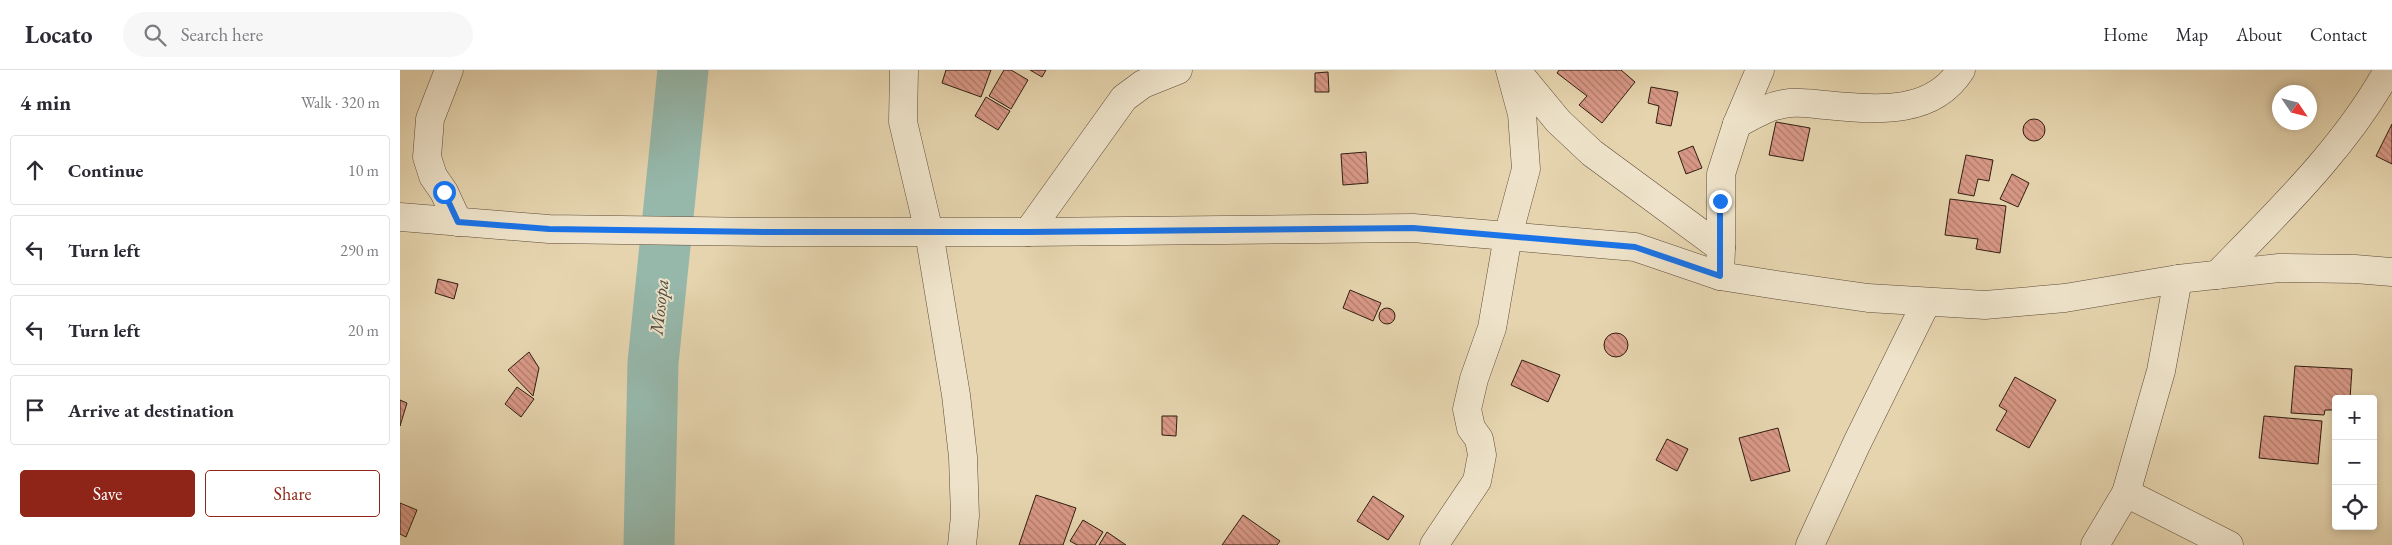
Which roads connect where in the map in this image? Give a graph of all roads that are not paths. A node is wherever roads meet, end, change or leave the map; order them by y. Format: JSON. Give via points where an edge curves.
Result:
{"nodes":[{"id":1,"x":449,"y":70,"type":"edge"},
{"id":2,"x":904,"y":70,"type":"edge"},
{"id":3,"x":1178,"y":70,"type":"edge"},
{"id":4,"x":1510,"y":70,"type":"edge"},
{"id":5,"x":1516,"y":70,"type":"edge"},
{"id":6,"x":1760,"y":70,"type":"edge"},
{"id":7,"x":1961,"y":70,"type":"edge"},
{"id":8,"x":2388,"y":70,"type":"edge"},
{"id":9,"x":1737,"y":124,"type":"junction"},
{"id":10,"x":400,"y":217,"type":"edge"},
{"id":11,"x":458,"y":222,"type":"junction"},
{"id":12,"x":929,"y":232,"type":"junction"},
{"id":13,"x":1028,"y":232,"type":"junction"},
{"id":14,"x":1508,"y":236,"type":"junction"},
{"id":15,"x":1721,"y":248,"type":"junction"},
{"id":16,"x":2392,"y":272,"type":"edge"},
{"id":17,"x":2217,"y":274,"type":"junction"},
{"id":18,"x":1720,"y":276,"type":"junction"},
{"id":19,"x":2178,"y":279,"type":"junction"},
{"id":20,"x":1926,"y":303,"type":"junction"},
{"id":21,"x":2126,"y":493,"type":"junction"},
{"id":22,"x":962,"y":545,"type":"edge"},
{"id":23,"x":1434,"y":545,"type":"edge"},
{"id":24,"x":1810,"y":545,"type":"edge"},
{"id":25,"x":2095,"y":545,"type":"edge"},
{"id":26,"x":2229,"y":545,"type":"edge"}],
"edges":[{"from":1,"to":11,"type":"street","via":[[430,120],[427,156],[433,176]]},
{"from":2,"to":12,"type":"street","via":[[903,122]]},
{"from":3,"to":13,"type":"street","via":[[1143,84],[1124,98]]},
{"from":4,"to":14,"type":"street","via":[[1522,114],[1526,169]]},
{"from":5,"to":15,"type":"street","via":[[1558,121],[1592,153]]},
{"from":6,"to":9,"type":"street"},
{"from":7,"to":9,"type":"street","via":[[1952,85],[1919,103],[1877,109],[1792,102],[1769,106]]},
{"from":8,"to":17,"type":"street","via":[[2307,184]]},
{"from":9,"to":15,"type":"street","via":[[1721,174]]},
{"from":10,"to":11,"type":"street"},
{"from":11,"to":12,"type":"street","via":[[549,229]]},
{"from":12,"to":13,"type":"street"},
{"from":12,"to":22,"type":"street","via":[[963,457],[965,516]]},
{"from":13,"to":14,"type":"street","via":[[1413,228]]},
{"from":14,"to":18,"type":"street","via":[[1635,247]]},
{"from":14,"to":23,"type":"street","via":[[1492,328],[1467,409],[1482,455],[1477,481]]},
{"from":15,"to":18,"type":"street"},
{"from":16,"to":17,"type":"street","via":[[2279,268]]},
{"from":17,"to":19,"type":"street"},
{"from":18,"to":20,"type":"street","via":[[1868,298]]},
{"from":19,"to":20,"type":"street","via":[[2065,298],[1985,305]]},
{"from":19,"to":21,"type":"street","via":[[2161,371]]},
{"from":20,"to":24,"type":"street"},
{"from":21,"to":25,"type":"street"},
{"from":21,"to":26,"type":"street"}]}
